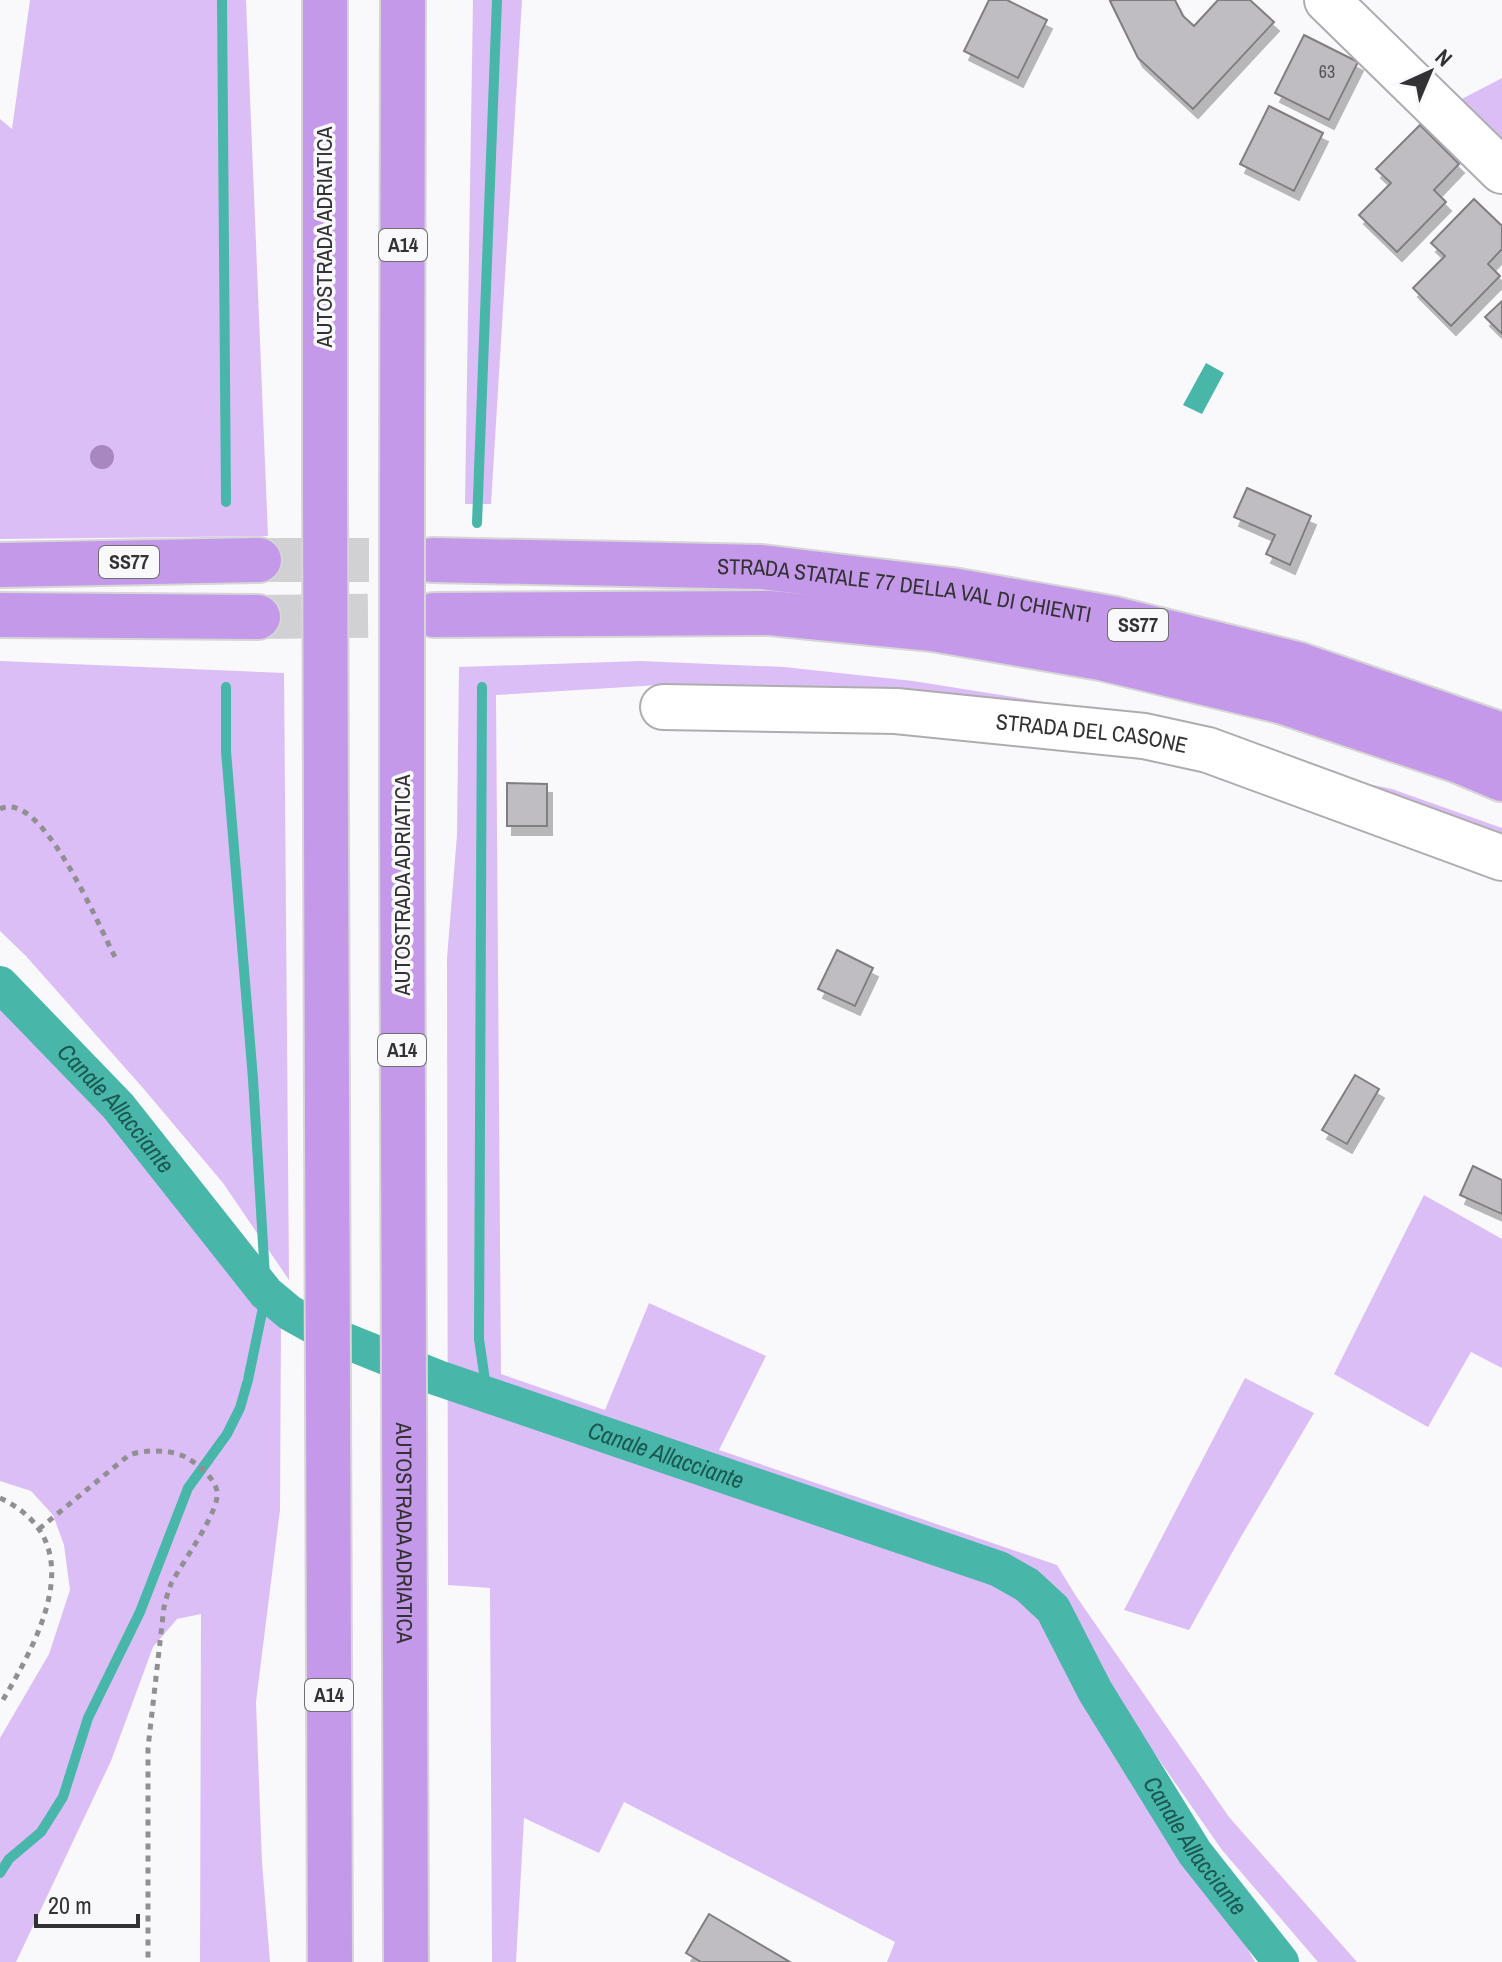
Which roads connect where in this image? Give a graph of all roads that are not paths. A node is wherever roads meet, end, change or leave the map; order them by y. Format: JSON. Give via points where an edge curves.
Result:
{"nodes":[{"id":1,"x":325,"y":0,"type":"edge"},
{"id":2,"x":403,"y":0,"type":"edge"},
{"id":3,"x":1327,"y":0,"type":"edge"},
{"id":4,"x":1502,"y":171,"type":"edge"},
{"id":5,"x":259,"y":560,"type":"tunnel mouth"},
{"id":6,"x":432,"y":560,"type":"tunnel mouth"},
{"id":7,"x":0,"y":565,"type":"edge"},
{"id":8,"x":0,"y":615,"type":"edge"},
{"id":9,"x":434,"y":615,"type":"tunnel mouth"},
{"id":10,"x":258,"y":617,"type":"tunnel mouth"},
{"id":11,"x":663,"y":707,"type":"dead end"},
{"id":12,"x":1502,"y":735,"type":"edge"},
{"id":13,"x":1502,"y":779,"type":"edge"},
{"id":14,"x":1502,"y":858,"type":"edge"},
{"id":15,"x":330,"y":1962,"type":"edge"},
{"id":16,"x":406,"y":1962,"type":"edge"}],
"edges":[{"from":1,"to":15,"type":"highway","name":"AUTOSTRADA ADRIATICA","number":"A14","bridge":true},
{"from":2,"to":16,"type":"highway","name":"AUTOSTRADA ADRIATICA","number":"A14","bridge":true},
{"from":3,"to":4,"type":"street"},
{"from":5,"to":7,"type":"highway","number":"SS77"},
{"from":6,"to":12,"type":"highway","name":"STRADA STATALE 77 DELLA VAL DI CHIENTI","number":"SS77","via":[[762,567],[952,590],[1115,619],[1297,664]]},
{"from":8,"to":10,"type":"highway"},
{"from":9,"to":13,"type":"highway","name":"STRADA STATALE 77 DELLA VAL DI CHIENTI","number":"SS77","via":[[770,613],[933,629],[1101,658],[1280,701]]},
{"from":11,"to":14,"type":"street","name":"STRADA DEL CASONE","via":[[896,711],[1144,736],[1208,750]]}]}
